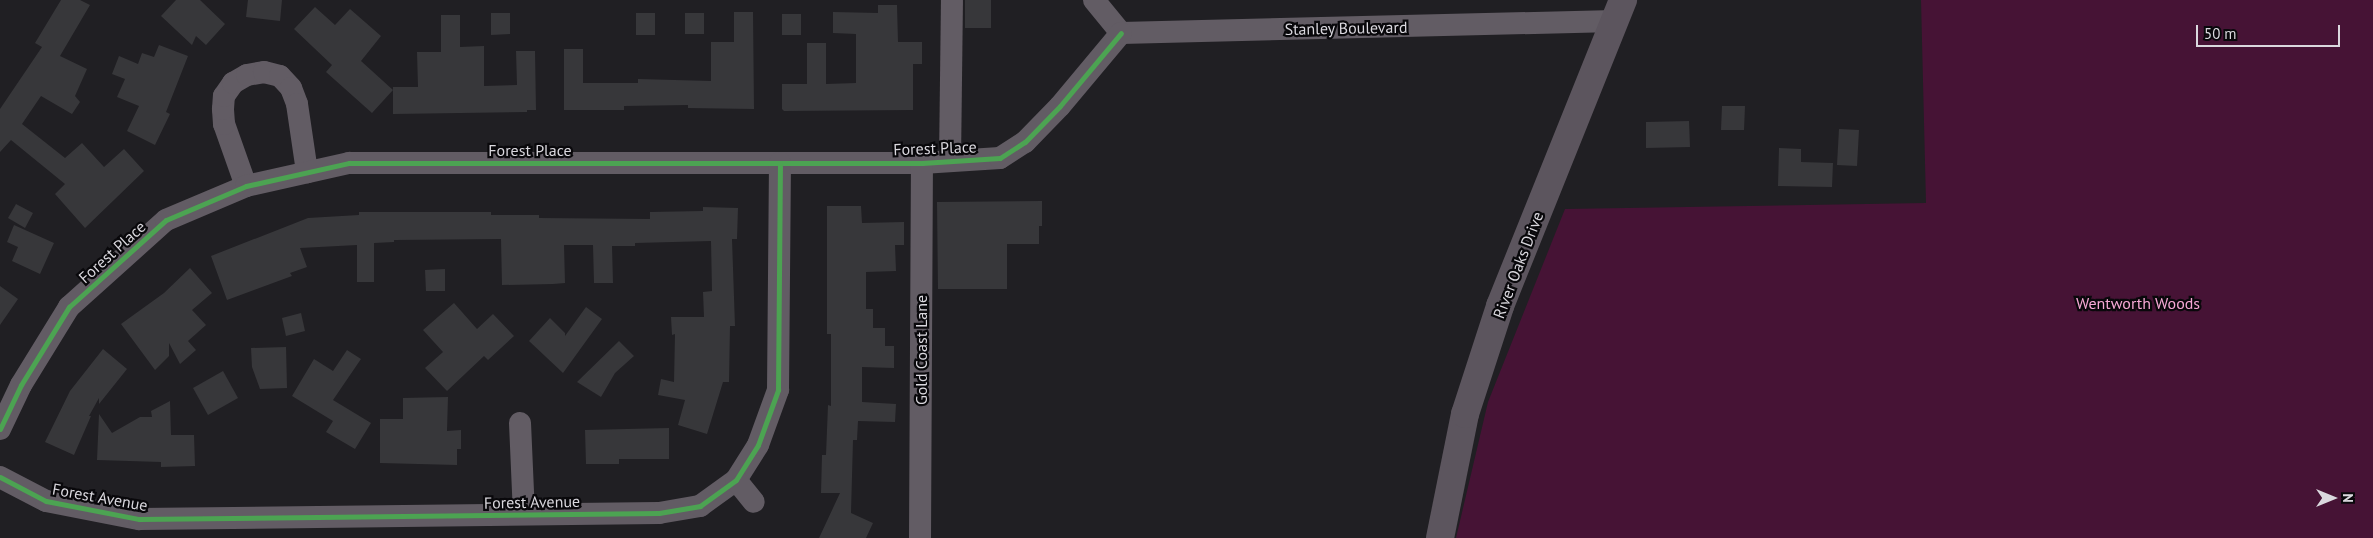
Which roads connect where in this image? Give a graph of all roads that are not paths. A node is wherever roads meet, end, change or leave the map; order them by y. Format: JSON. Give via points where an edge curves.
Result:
{"nodes":[{"id":1,"x":952,"y":0,"type":"edge"},
{"id":2,"x":1094,"y":0,"type":"edge"},
{"id":3,"x":1619,"y":11,"type":"edge"},
{"id":4,"x":1121,"y":33,"type":"junction"},
{"id":5,"x":950,"y":161,"type":"junction"},
{"id":6,"x":780,"y":163,"type":"junction"},
{"id":7,"x":922,"y":163,"type":"junction"},
{"id":8,"x":307,"y":172,"type":"junction"},
{"id":9,"x":246,"y":186,"type":"junction"},
{"id":10,"x":520,"y":423,"type":"dead end"},
{"id":11,"x":0,"y":429,"type":"edge"},
{"id":12,"x":0,"y":477,"type":"edge"},
{"id":13,"x":736,"y":480,"type":"junction"},
{"id":14,"x":754,"y":502,"type":"dead end"},
{"id":15,"x":524,"y":514,"type":"junction"},
{"id":16,"x":920,"y":538,"type":"edge"},
{"id":17,"x":1440,"y":538,"type":"edge"}],
"edges":[{"from":1,"to":5,"type":"street"},
{"from":2,"to":4,"type":"street"},
{"from":3,"to":4,"type":"street","name":"Stanley Boulevard"},
{"from":3,"to":17,"type":"main road","name":"River Oaks Drive","via":[[1500,306],[1465,414]]},
{"from":4,"to":5,"type":"street","name":"Forest Place","via":[[1025,142],[1000,158]]},
{"from":5,"to":7,"type":"street","name":"Forest Place"},
{"from":6,"to":7,"type":"street","name":"Forest Place"},
{"from":6,"to":8,"type":"street","name":"Forest Place","via":[[349,163]]},
{"from":6,"to":13,"type":"street","name":"Forest Avenue","via":[[778,390],[758,445]]},
{"from":7,"to":16,"type":"street","name":"Gold Coast Lane"},
{"from":8,"to":9,"type":"street","name":"Forest Place"},
{"from":8,"to":9,"type":"street","via":[[297,104],[291,88],[280,76],[264,72],[247,75],[233,82],[224,96],[223,109],[224,124]]},
{"from":9,"to":11,"type":"street","name":"Forest Place","via":[[166,220],[69,307],[21,385]]},
{"from":10,"to":15,"type":"street"},
{"from":12,"to":15,"type":"street","name":"Forest Avenue","via":[[46,501],[139,519]]},
{"from":13,"to":14,"type":"street"},
{"from":13,"to":15,"type":"street","name":"Forest Avenue","via":[[700,506],[659,513]]}]}
